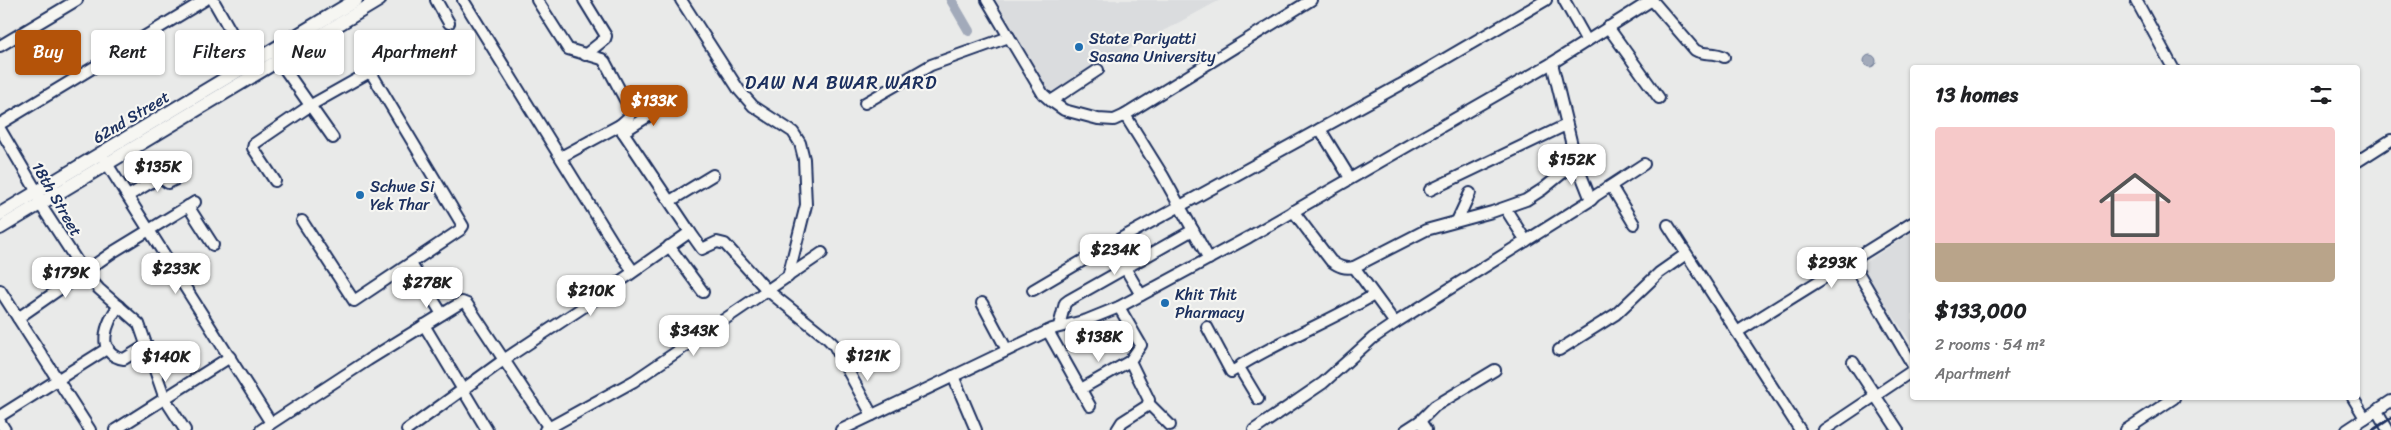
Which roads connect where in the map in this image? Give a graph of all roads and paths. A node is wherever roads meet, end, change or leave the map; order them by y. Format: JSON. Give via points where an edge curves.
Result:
{"nodes":[{"id":1,"x":77,"y":0,"type":"edge"},
{"id":2,"x":205,"y":0,"type":"edge"},
{"id":3,"x":213,"y":0,"type":"edge"},
{"id":4,"x":356,"y":0,"type":"edge"},
{"id":5,"x":379,"y":0,"type":"edge"},
{"id":6,"x":436,"y":0,"type":"edge"},
{"id":7,"x":464,"y":0,"type":"edge"},
{"id":8,"x":537,"y":0,"type":"edge"},
{"id":9,"x":584,"y":0,"type":"edge"},
{"id":10,"x":681,"y":0,"type":"edge"},
{"id":11,"x":987,"y":0,"type":"edge"},
{"id":12,"x":1311,"y":0,"type":"edge"},
{"id":13,"x":1546,"y":0,"type":"edge"},
{"id":14,"x":1564,"y":0,"type":"edge"},
{"id":15,"x":2136,"y":0,"type":"edge"},
{"id":16,"x":449,"y":23,"type":"dead end"},
{"id":17,"x":1608,"y":27,"type":"junction"},
{"id":18,"x":230,"y":30,"type":"edge"},
{"id":19,"x":313,"y":30,"type":"edge"},
{"id":20,"x":323,"y":30,"type":"edge"},
{"id":21,"x":1009,"y":37,"type":"junction"},
{"id":22,"x":1587,"y":41,"type":"junction"},
{"id":23,"x":0,"y":46,"type":"edge"},
{"id":24,"x":585,"y":55,"type":"junction"},
{"id":25,"x":274,"y":57,"type":"edge"},
{"id":26,"x":1724,"y":57,"type":"dead end"},
{"id":27,"x":1552,"y":63,"type":"junction"},
{"id":28,"x":2171,"y":65,"type":"edge"},
{"id":29,"x":1098,"y":70,"type":"dead end"},
{"id":30,"x":234,"y":75,"type":"edge"},
{"id":31,"x":289,"y":75,"type":"edge"},
{"id":32,"x":1659,"y":98,"type":"dead end"},
{"id":33,"x":672,"y":101,"type":"dead end"},
{"id":34,"x":1051,"y":101,"type":"junction"},
{"id":35,"x":865,"y":104,"type":"dead end"},
{"id":36,"x":311,"y":106,"type":"junction"},
{"id":37,"x":1125,"y":115,"type":"junction"},
{"id":38,"x":0,"y":124,"type":"edge"},
{"id":39,"x":1566,"y":125,"type":"junction"},
{"id":40,"x":621,"y":128,"type":"junction"},
{"id":41,"x":0,"y":129,"type":"edge"},
{"id":42,"x":1320,"y":129,"type":"junction"},
{"id":43,"x":333,"y":138,"type":"dead end"},
{"id":44,"x":2391,"y":140,"type":"edge"},
{"id":45,"x":561,"y":157,"type":"junction"},
{"id":46,"x":104,"y":159,"type":"junction"},
{"id":47,"x":2360,"y":160,"type":"edge"},
{"id":48,"x":1576,"y":162,"type":"junction"},
{"id":49,"x":1644,"y":164,"type":"dead end"},
{"id":50,"x":713,"y":176,"type":"dead end"},
{"id":51,"x":178,"y":178,"type":"dead end"},
{"id":52,"x":1350,"y":178,"type":"junction"},
{"id":53,"x":275,"y":181,"type":"dead end"},
{"id":54,"x":1611,"y":186,"type":"junction"},
{"id":55,"x":1430,"y":190,"type":"dead end"},
{"id":56,"x":1470,"y":193,"type":"dead end"},
{"id":57,"x":128,"y":196,"type":"junction"},
{"id":58,"x":38,"y":198,"type":"junction"},
{"id":59,"x":670,"y":200,"type":"junction"},
{"id":60,"x":1592,"y":200,"type":"junction"},
{"id":61,"x":1180,"y":206,"type":"junction"},
{"id":62,"x":1505,"y":208,"type":"junction"},
{"id":63,"x":1293,"y":211,"type":"junction"},
{"id":64,"x":0,"y":214,"type":"edge"},
{"id":65,"x":302,"y":221,"type":"dead end"},
{"id":66,"x":1457,"y":221,"type":"junction"},
{"id":67,"x":1910,"y":223,"type":"edge"},
{"id":68,"x":1634,"y":224,"type":"dead end"},
{"id":69,"x":1668,"y":225,"type":"dead end"},
{"id":70,"x":0,"y":228,"type":"edge"},
{"id":71,"x":149,"y":230,"type":"junction"},
{"id":72,"x":1193,"y":230,"type":"junction"},
{"id":73,"x":690,"y":232,"type":"junction"},
{"id":74,"x":1526,"y":241,"type":"junction"},
{"id":75,"x":1111,"y":244,"type":"junction"},
{"id":76,"x":213,"y":245,"type":"dead end"},
{"id":77,"x":669,"y":246,"type":"junction"},
{"id":78,"x":822,"y":253,"type":"dead end"},
{"id":79,"x":1686,"y":254,"type":"junction"},
{"id":80,"x":1209,"y":259,"type":"junction"},
{"id":81,"x":1852,"y":262,"type":"junction"},
{"id":82,"x":411,"y":264,"type":"junction"},
{"id":83,"x":1354,"y":267,"type":"junction"},
{"id":84,"x":1125,"y":268,"type":"junction"},
{"id":85,"x":84,"y":272,"type":"junction"},
{"id":86,"x":633,"y":272,"type":"junction"},
{"id":87,"x":788,"y":277,"type":"junction"},
{"id":88,"x":0,"y":290,"type":"edge"},
{"id":89,"x":767,"y":290,"type":"junction"},
{"id":90,"x":1033,"y":290,"type":"dead end"},
{"id":91,"x":703,"y":292,"type":"dead end"},
{"id":92,"x":1141,"y":295,"type":"junction"},
{"id":93,"x":1374,"y":295,"type":"junction"},
{"id":94,"x":982,"y":303,"type":"dead end"},
{"id":95,"x":119,"y":306,"type":"junction"},
{"id":96,"x":1119,"y":307,"type":"junction"},
{"id":97,"x":442,"y":314,"type":"junction"},
{"id":98,"x":18,"y":318,"type":"junction"},
{"id":99,"x":1395,"y":323,"type":"junction"},
{"id":100,"x":424,"y":325,"type":"junction"},
{"id":101,"x":1059,"y":326,"type":"junction"},
{"id":102,"x":1207,"y":327,"type":"dead end"},
{"id":103,"x":1048,"y":331,"type":"junction"},
{"id":104,"x":1738,"y":332,"type":"junction"},
{"id":105,"x":147,"y":345,"type":"junction"},
{"id":106,"x":108,"y":348,"type":"junction"},
{"id":107,"x":1007,"y":350,"type":"junction"},
{"id":108,"x":1559,"y":350,"type":"dead end"},
{"id":109,"x":230,"y":358,"type":"junction"},
{"id":110,"x":505,"y":359,"type":"junction"},
{"id":111,"x":1130,"y":360,"type":"junction"},
{"id":112,"x":1910,"y":361,"type":"edge"},
{"id":113,"x":1853,"y":362,"type":"dead end"},
{"id":114,"x":1240,"y":367,"type":"junction"},
{"id":115,"x":1495,"y":370,"type":"dead end"},
{"id":116,"x":1910,"y":372,"type":"edge"},
{"id":117,"x":953,"y":376,"type":"junction"},
{"id":118,"x":59,"y":381,"type":"junction"},
{"id":119,"x":1081,"y":389,"type":"junction"},
{"id":120,"x":462,"y":390,"type":"junction"},
{"id":121,"x":1876,"y":396,"type":"junction"},
{"id":122,"x":165,"y":399,"type":"junction"},
{"id":123,"x":1258,"y":399,"type":"dead end"},
{"id":124,"x":2171,"y":400,"type":"edge"},
{"id":125,"x":2354,"y":400,"type":"edge"},
{"id":126,"x":2391,"y":401,"type":"edge"},
{"id":127,"x":1149,"y":404,"type":"junction"},
{"id":128,"x":1090,"y":406,"type":"dead end"},
{"id":129,"x":2376,"y":411,"type":"junction"},
{"id":130,"x":872,"y":415,"type":"junction"},
{"id":131,"x":0,"y":416,"type":"edge"},
{"id":132,"x":2365,"y":418,"type":"junction"},
{"id":133,"x":0,"y":422,"type":"edge"},
{"id":134,"x":271,"y":423,"type":"junction"},
{"id":135,"x":1170,"y":425,"type":"dead end"},
{"id":136,"x":1423,"y":426,"type":"edge"},
{"id":137,"x":547,"y":429,"type":"edge"},
{"id":138,"x":5,"y":430,"type":"edge"},
{"id":139,"x":90,"y":430,"type":"edge"},
{"id":140,"x":116,"y":430,"type":"edge"},
{"id":141,"x":185,"y":430,"type":"edge"},
{"id":142,"x":261,"y":430,"type":"edge"},
{"id":143,"x":407,"y":430,"type":"edge"},
{"id":144,"x":487,"y":430,"type":"edge"},
{"id":145,"x":842,"y":430,"type":"edge"},
{"id":146,"x":976,"y":430,"type":"edge"},
{"id":147,"x":1117,"y":430,"type":"edge"},
{"id":148,"x":1254,"y":430,"type":"edge"},
{"id":149,"x":1406,"y":430,"type":"edge"},
{"id":150,"x":1800,"y":430,"type":"edge"},
{"id":151,"x":1824,"y":430,"type":"edge"},
{"id":152,"x":1898,"y":430,"type":"edge"},
{"id":153,"x":2126,"y":430,"type":"edge"},
{"id":154,"x":2347,"y":430,"type":"edge"},
{"id":155,"x":2388,"y":430,"type":"edge"}],
"edges":[{"from":1,"to":23,"type":"street"},
{"from":2,"to":38,"type":"street"},
{"from":3,"to":18,"type":"street"},
{"from":4,"to":19,"type":"main road","name":"62nd Street"},
{"from":5,"to":20,"type":"main road","name":"62nd Street"},
{"from":6,"to":16,"type":"street"},
{"from":7,"to":45,"type":"street"},
{"from":8,"to":24,"type":"street","via":[[568,49]]},
{"from":9,"to":24,"type":"street","via":[[606,36]]},
{"from":10,"to":87,"type":"street","via":[[739,90],[753,106],[793,132],[800,143],[806,205]]},
{"from":11,"to":21,"type":"street"},
{"from":12,"to":37,"type":"street"},
{"from":13,"to":42,"type":"street"},
{"from":14,"to":22,"type":"street"},
{"from":15,"to":28,"type":"street"},
{"from":17,"to":22,"type":"street"},
{"from":17,"to":26,"type":"street","via":[[1652,0],[1695,50],[1714,52]]},
{"from":17,"to":32,"type":"street"},
{"from":21,"to":34,"type":"street","via":[[1043,94]]},
{"from":21,"to":35,"type":"street","via":[[931,65]]},
{"from":22,"to":27,"type":"street"},
{"from":24,"to":40,"type":"street","via":[[602,58],[606,62],[632,111]]},
{"from":25,"to":46,"type":"main road","name":"62nd Street"},
{"from":27,"to":39,"type":"street"},
{"from":27,"to":52,"type":"street"},
{"from":29,"to":34,"type":"street"},
{"from":30,"to":46,"type":"main road","name":"62nd Street"},
{"from":31,"to":36,"type":"street"},
{"from":33,"to":40,"type":"street"},
{"from":34,"to":37,"type":"street","via":[[1064,110],[1098,119],[1114,120]]},
{"from":36,"to":43,"type":"street"},
{"from":36,"to":53,"type":"street","via":[[253,146]]},
{"from":36,"to":82,"type":"street","via":[[365,74],[373,76],[463,226]]},
{"from":37,"to":61,"type":"street"},
{"from":39,"to":48,"type":"street"},
{"from":39,"to":55,"type":"street"},
{"from":40,"to":45,"type":"street"},
{"from":40,"to":59,"type":"street"},
{"from":41,"to":58,"type":"street","name":"18th Street"},
{"from":42,"to":52,"type":"street"},
{"from":42,"to":61,"type":"street"},
{"from":44,"to":47,"type":"street"},
{"from":45,"to":86,"type":"street"},
{"from":46,"to":57,"type":"street"},
{"from":46,"to":58,"type":"main road","name":"62nd Street"},
{"from":48,"to":60,"type":"street"},
{"from":48,"to":62,"type":"street","via":[[1534,195]]},
{"from":49,"to":54,"type":"street"},
{"from":50,"to":59,"type":"street"},
{"from":51,"to":57,"type":"street","via":[[168,183],[160,177]]},
{"from":52,"to":63,"type":"street"},
{"from":54,"to":60,"type":"street"},
{"from":54,"to":68,"type":"street"},
{"from":56,"to":66,"type":"street"},
{"from":57,"to":71,"type":"street"},
{"from":58,"to":64,"type":"main road","name":"62nd Street"},
{"from":58,"to":70,"type":"main road","name":"62nd Street"},
{"from":58,"to":85,"type":"street","name":"18th Street"},
{"from":59,"to":73,"type":"street"},
{"from":60,"to":74,"type":"street"},
{"from":61,"to":72,"type":"street"},
{"from":61,"to":75,"type":"street"},
{"from":62,"to":66,"type":"street"},
{"from":62,"to":74,"type":"street"},
{"from":63,"to":80,"type":"street"},
{"from":63,"to":83,"type":"street","via":[[1332,261],[1343,268]]},
{"from":65,"to":82,"type":"street","via":[[354,301]]},
{"from":66,"to":83,"type":"street","via":[[1417,234]]},
{"from":67,"to":81,"type":"street"},
{"from":69,"to":79,"type":"street"},
{"from":71,"to":76,"type":"street","via":[[191,204]]},
{"from":71,"to":85,"type":"street"},
{"from":71,"to":109,"type":"street"},
{"from":72,"to":80,"type":"street"},
{"from":72,"to":84,"type":"street"},
{"from":73,"to":77,"type":"street"},
{"from":73,"to":89,"type":"street","via":[[702,249],[717,242],[725,244]]},
{"from":74,"to":99,"type":"street"},
{"from":75,"to":84,"type":"street"},
{"from":75,"to":90,"type":"street"},
{"from":77,"to":86,"type":"street"},
{"from":77,"to":91,"type":"street"},
{"from":78,"to":87,"type":"street"},
{"from":79,"to":104,"type":"street"},
{"from":79,"to":108,"type":"street","via":[[1659,273],[1616,314]]},
{"from":80,"to":92,"type":"street"},
{"from":81,"to":104,"type":"street"},
{"from":81,"to":112,"type":"street"},
{"from":82,"to":97,"type":"street"},
{"from":83,"to":93,"type":"street"},
{"from":84,"to":92,"type":"street"},
{"from":84,"to":101,"type":"street","via":[[1068,300]]},
{"from":85,"to":95,"type":"street","name":"18th Street"},
{"from":85,"to":98,"type":"street"},
{"from":86,"to":110,"type":"street"},
{"from":87,"to":89,"type":"street"},
{"from":88,"to":98,"type":"street"},
{"from":89,"to":130,"type":"street","via":[[834,345]]},
{"from":89,"to":137,"type":"street","via":[[634,381]]},
{"from":92,"to":96,"type":"street"},
{"from":93,"to":99,"type":"street"},
{"from":93,"to":114,"type":"street","via":[[1283,341]]},
{"from":94,"to":107,"type":"street"},
{"from":95,"to":105,"type":"street","name":"18th Street","via":[[139,324]]},
{"from":95,"to":106,"type":"street","via":[[106,326]]},
{"from":96,"to":101,"type":"street","via":[[1087,320]]},
{"from":96,"to":111,"type":"street","via":[[1141,345]]},
{"from":97,"to":100,"type":"street"},
{"from":97,"to":110,"type":"street","via":[[460,303],[467,304]]},
{"from":98,"to":118,"type":"street"},
{"from":99,"to":148,"type":"street","via":[[1373,338],[1323,383]]},
{"from":100,"to":120,"type":"street"},
{"from":100,"to":134,"type":"street"},
{"from":101,"to":103,"type":"street"},
{"from":102,"to":114,"type":"street","via":[[1231,372]]},
{"from":103,"to":107,"type":"street"},
{"from":103,"to":119,"type":"street"},
{"from":104,"to":150,"type":"street"},
{"from":105,"to":106,"type":"street","via":[[124,359],[115,356]]},
{"from":105,"to":122,"type":"street","name":"18th Street"},
{"from":106,"to":118,"type":"street"},
{"from":107,"to":117,"type":"street"},
{"from":109,"to":122,"type":"street"},
{"from":109,"to":134,"type":"street"},
{"from":110,"to":120,"type":"street"},
{"from":110,"to":137,"type":"street"},
{"from":111,"to":119,"type":"street"},
{"from":111,"to":127,"type":"street"},
{"from":113,"to":121,"type":"street"},
{"from":114,"to":123,"type":"street"},
{"from":115,"to":136,"type":"street","via":[[1434,406]]},
{"from":116,"to":121,"type":"street"},
{"from":117,"to":130,"type":"street"},
{"from":117,"to":146,"type":"street"},
{"from":118,"to":131,"type":"street"},
{"from":118,"to":139,"type":"street"},
{"from":119,"to":128,"type":"street"},
{"from":120,"to":143,"type":"street"},
{"from":120,"to":144,"type":"street"},
{"from":121,"to":151,"type":"street"},
{"from":121,"to":152,"type":"street"},
{"from":122,"to":140,"type":"street"},
{"from":122,"to":141,"type":"street","name":"18th Street"},
{"from":124,"to":153,"type":"street"},
{"from":125,"to":132,"type":"street"},
{"from":126,"to":129,"type":"street"},
{"from":127,"to":135,"type":"street"},
{"from":127,"to":147,"type":"street","via":[[1122,422]]},
{"from":129,"to":132,"type":"street"},
{"from":129,"to":155,"type":"street"},
{"from":130,"to":145,"type":"street"},
{"from":132,"to":154,"type":"street"},
{"from":133,"to":138,"type":"street"},
{"from":134,"to":142,"type":"street"},
{"from":136,"to":149,"type":"street"}]}
